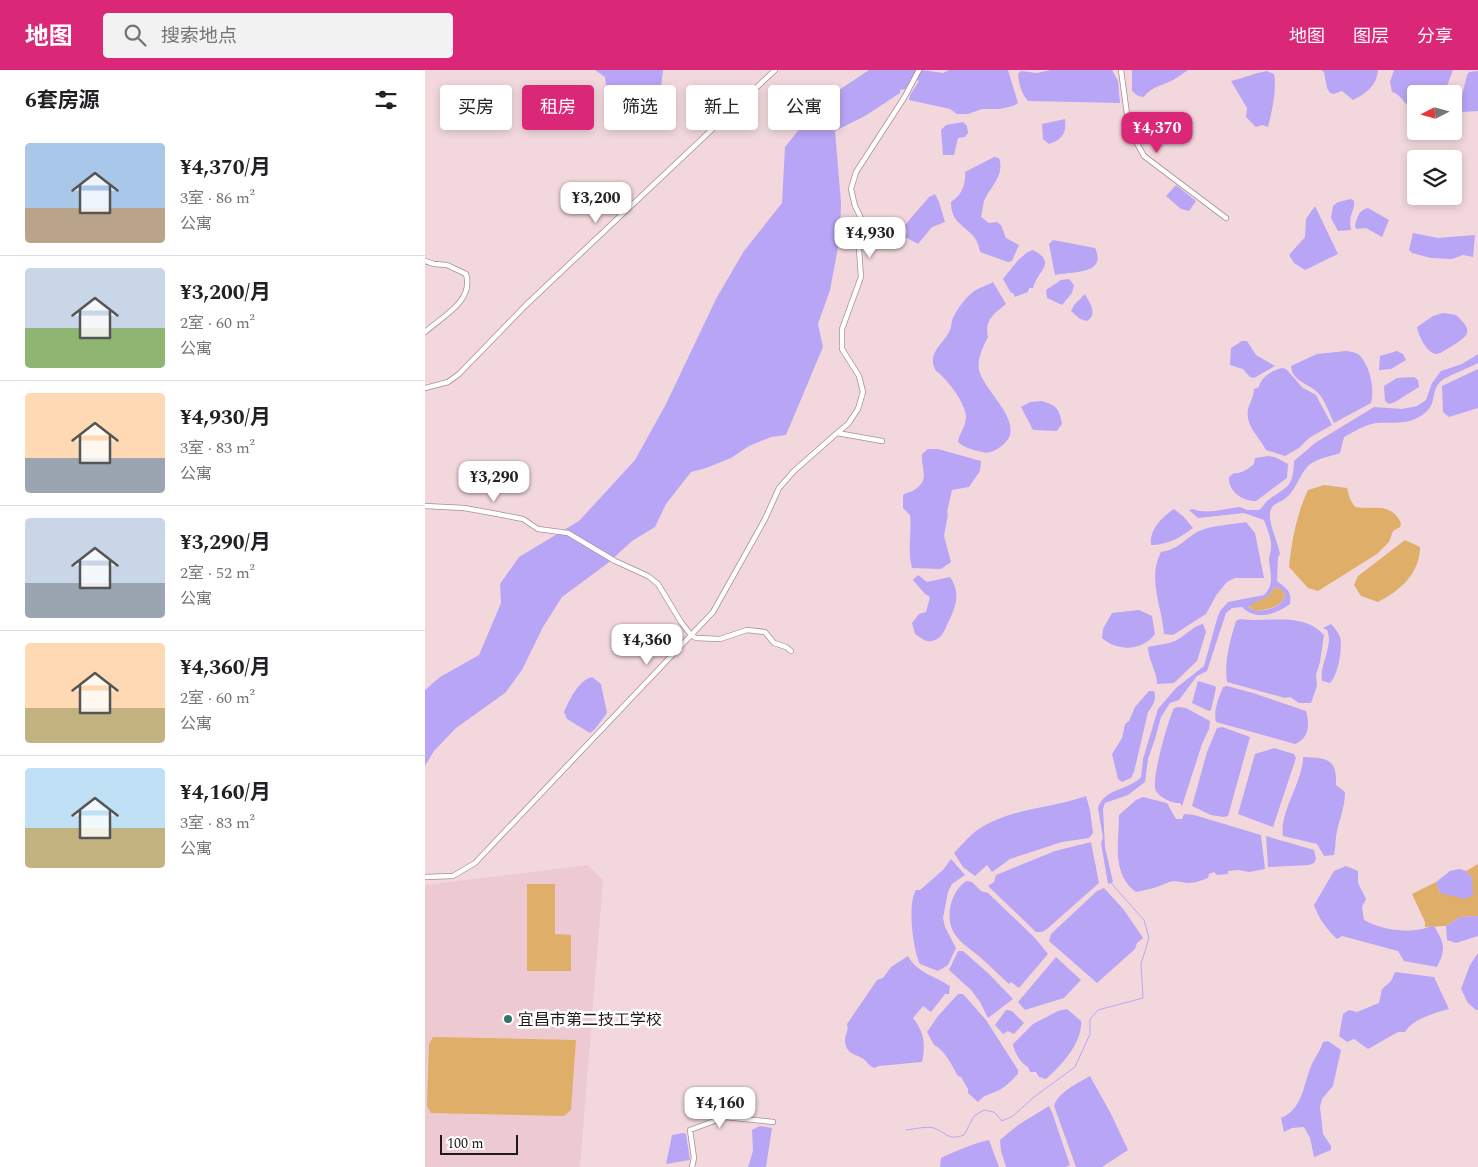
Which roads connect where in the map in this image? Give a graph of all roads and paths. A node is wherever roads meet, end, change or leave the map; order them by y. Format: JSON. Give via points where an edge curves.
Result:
{"nodes":[{"id":1,"x":775,"y":70,"type":"edge"},
{"id":2,"x":919,"y":70,"type":"edge"},
{"id":3,"x":1121,"y":70,"type":"edge"},
{"id":4,"x":1226,"y":218,"type":"dead end"},
{"id":5,"x":425,"y":260,"type":"edge"},
{"id":6,"x":425,"y":332,"type":"edge"},
{"id":7,"x":425,"y":388,"type":"edge"},
{"id":8,"x":837,"y":433,"type":"junction"},
{"id":9,"x":882,"y":441,"type":"dead end"},
{"id":10,"x":425,"y":506,"type":"edge"},
{"id":11,"x":691,"y":635,"type":"junction"},
{"id":12,"x":791,"y":651,"type":"dead end"},
{"id":13,"x":425,"y":877,"type":"edge"},
{"id":14,"x":773,"y":1122,"type":"dead end"},
{"id":15,"x":692,"y":1167,"type":"edge"}],
"edges":[{"from":1,"to":7,"type":"street","via":[[526,305],[459,374],[448,382]]},
{"from":2,"to":8,"type":"street","via":[[856,172],[851,188],[863,222],[859,249],[861,277],[842,329],[843,349],[859,376],[863,392],[858,409]]},
{"from":3,"to":4,"type":"street","via":[[1129,130],[1144,156]]},
{"from":5,"to":6,"type":"street","via":[[457,268],[466,274],[469,284],[466,296]]},
{"from":8,"to":9,"type":"street"},
{"from":8,"to":11,"type":"street","via":[[793,471],[779,488],[713,612]]},
{"from":10,"to":11,"type":"street","via":[[499,514],[523,519],[538,529],[568,534],[658,584]]},
{"from":11,"to":12,"type":"street","via":[[720,639],[747,630],[765,632],[774,643]]},
{"from":11,"to":13,"type":"street","via":[[475,863],[453,876]]},
{"from":14,"to":15,"type":"street","via":[[725,1117],[690,1130]]}]}
